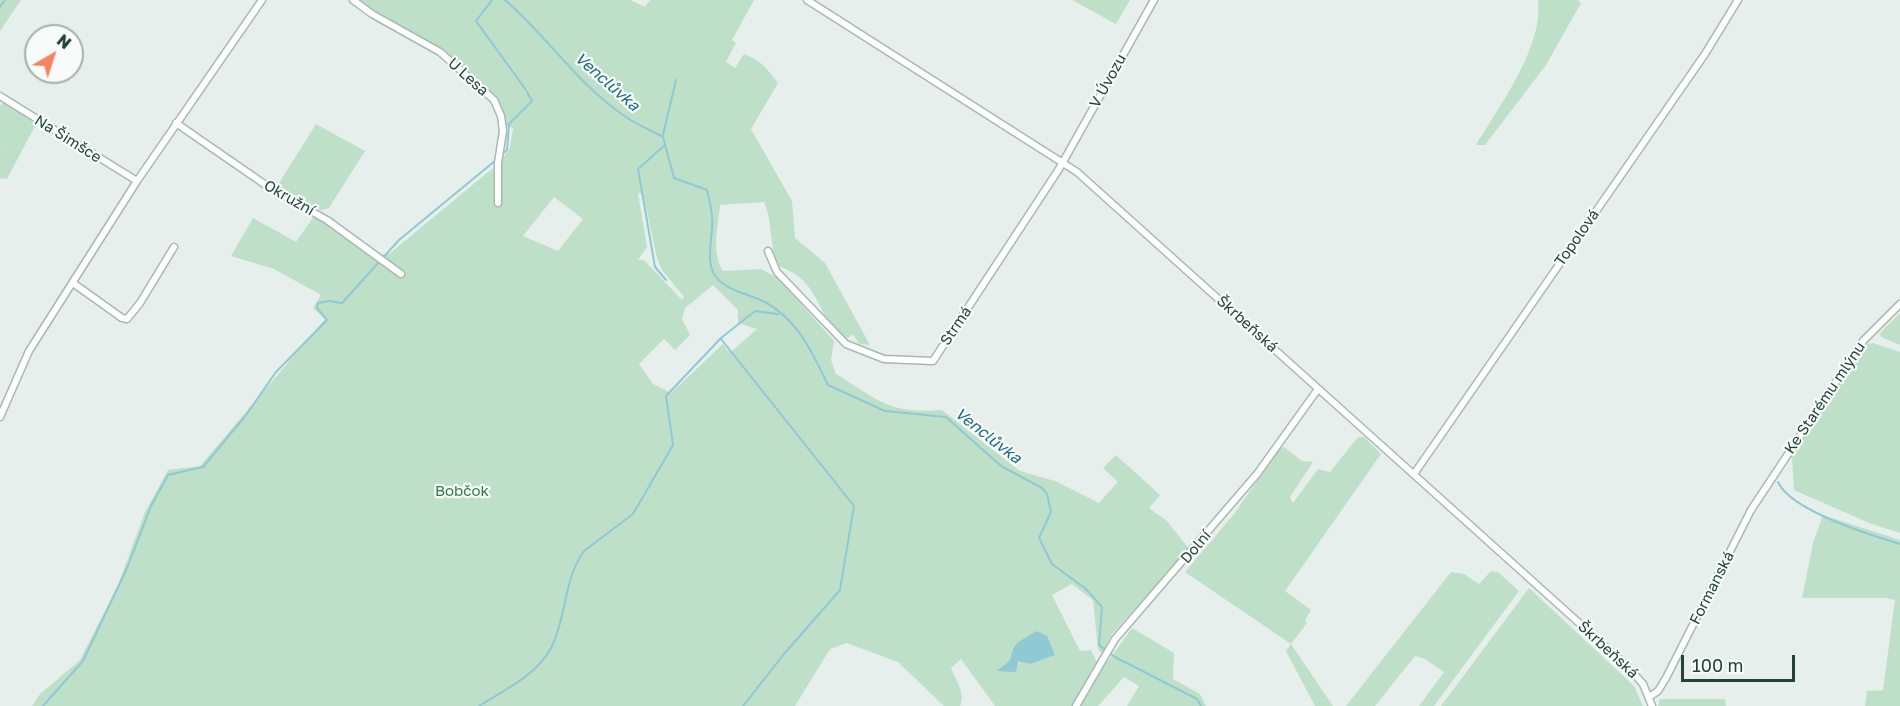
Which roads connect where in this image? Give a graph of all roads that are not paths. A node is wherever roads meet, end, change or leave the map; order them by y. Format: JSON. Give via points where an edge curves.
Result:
{"nodes":[{"id":1,"x":262,"y":0,"type":"edge"},
{"id":2,"x":352,"y":0,"type":"edge"},
{"id":3,"x":807,"y":0,"type":"edge"},
{"id":4,"x":1154,"y":0,"type":"edge"},
{"id":5,"x":1738,"y":0,"type":"edge"},
{"id":6,"x":1,"y":98,"type":"edge"},
{"id":7,"x":176,"y":123,"type":"junction"},
{"id":8,"x":1063,"y":161,"type":"junction"},
{"id":9,"x":137,"y":181,"type":"junction"},
{"id":10,"x":498,"y":203,"type":"dead end"},
{"id":11,"x":174,"y":247,"type":"dead end"},
{"id":12,"x":768,"y":251,"type":"dead end"},
{"id":13,"x":401,"y":274,"type":"dead end"},
{"id":14,"x":73,"y":283,"type":"junction"},
{"id":15,"x":1900,"y":304,"type":"edge"},
{"id":16,"x":1318,"y":389,"type":"junction"},
{"id":17,"x":0,"y":417,"type":"edge"},
{"id":18,"x":1778,"y":469,"type":"joint"},
{"id":19,"x":1414,"y":474,"type":"junction"},
{"id":20,"x":1649,"y":697,"type":"junction"},
{"id":21,"x":1076,"y":706,"type":"edge"},
{"id":22,"x":1652,"y":706,"type":"edge"}],
"edges":[{"from":1,"to":7,"type":"street"},
{"from":2,"to":10,"type":"street","name":"U Lesa","via":[[440,52],[494,100],[503,131]]},
{"from":3,"to":8,"type":"street","name":"Škrbeňská"},
{"from":4,"to":8,"type":"street","name":"V Úvozu"},
{"from":5,"to":19,"type":"street","name":"Topolová","via":[[1685,83]]},
{"from":6,"to":9,"type":"street","name":"Na Šimšce"},
{"from":7,"to":9,"type":"street"},
{"from":7,"to":13,"type":"street","name":"Okružní","via":[[270,188],[327,220]]},
{"from":8,"to":12,"type":"street","name":"Strmá","via":[[933,361],[884,359],[846,344],[777,272]]},
{"from":8,"to":16,"type":"street","name":"Škrbeňská"},
{"from":9,"to":14,"type":"street"},
{"from":11,"to":14,"type":"street","via":[[127,319]]},
{"from":14,"to":17,"type":"street","via":[[29,351]]},
{"from":15,"to":18,"type":"street","name":"Ke Starému mlýnu","via":[[1863,341]]},
{"from":16,"to":19,"type":"street","name":"Škrbeňská"},
{"from":16,"to":21,"type":"street","name":"Dolní","via":[[1257,474],[1110,648]]},
{"from":18,"to":20,"type":"street","name":"Formanská","via":[[1751,510],[1666,678]]},
{"from":19,"to":20,"type":"street","name":"Škrbeňská","via":[[1627,666]]},
{"from":20,"to":22,"type":"street"}]}
